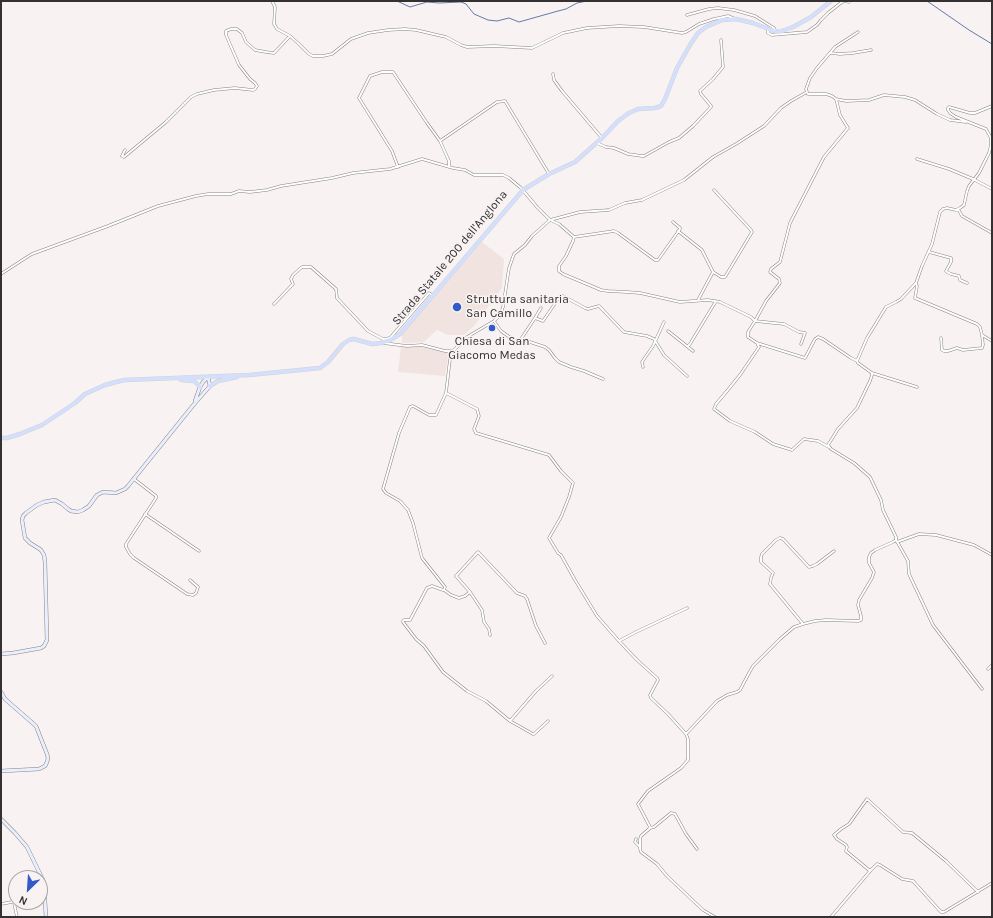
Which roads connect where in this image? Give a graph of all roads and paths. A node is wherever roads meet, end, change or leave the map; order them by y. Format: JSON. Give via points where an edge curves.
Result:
{"nodes":[{"id":1,"x":272,"y":1,"type":"edge"},
{"id":2,"x":831,"y":1,"type":"edge"},
{"id":3,"x":849,"y":2,"type":"dead end"},
{"id":4,"x":687,"y":15,"type":"dead end"},
{"id":5,"x":736,"y":19,"type":"junction"},
{"id":6,"x":768,"y":30,"type":"junction"},
{"id":7,"x":776,"y":32,"type":"junction"},
{"id":8,"x":858,"y":32,"type":"dead end"},
{"id":9,"x":290,"y":36,"type":"junction"},
{"id":10,"x":722,"y":40,"type":"dead end"},
{"id":11,"x":871,"y":50,"type":"dead end"},
{"id":12,"x":831,"y":53,"type":"junction"},
{"id":13,"x":553,"y":74,"type":"dead end"},
{"id":14,"x":806,"y":92,"type":"junction"},
{"id":15,"x":836,"y":99,"type":"junction"},
{"id":16,"x":992,"y":106,"type":"edge"},
{"id":17,"x":967,"y":122,"type":"junction"},
{"id":18,"x":602,"y":138,"type":"junction"},
{"id":19,"x":440,"y":141,"type":"junction"},
{"id":20,"x":596,"y":142,"type":"junction"},
{"id":21,"x":125,"y":150,"type":"dead end"},
{"id":22,"x":917,"y":159,"type":"dead end"},
{"id":23,"x":398,"y":167,"type":"junction"},
{"id":24,"x":449,"y":167,"type":"junction"},
{"id":25,"x":549,"y":174,"type":"junction"},
{"id":26,"x":973,"y":179,"type":"junction"},
{"id":27,"x":517,"y":184,"type":"junction"},
{"id":28,"x":529,"y":186,"type":"junction"},
{"id":29,"x":992,"y":189,"type":"edge"},
{"id":30,"x":523,"y":190,"type":"junction"},
{"id":31,"x":714,"y":190,"type":"dead end"},
{"id":32,"x":518,"y":194,"type":"junction"},
{"id":33,"x":958,"y":209,"type":"junction"},
{"id":34,"x":550,"y":220,"type":"junction"},
{"id":35,"x":673,"y":222,"type":"dead end"},
{"id":36,"x":678,"y":231,"type":"junction"},
{"id":37,"x":992,"y":233,"type":"edge"},
{"id":38,"x":574,"y":237,"type":"junction"},
{"id":39,"x":929,"y":252,"type":"junction"},
{"id":40,"x":713,"y":272,"type":"junction"},
{"id":41,"x":1,"y":274,"type":"edge"},
{"id":42,"x":916,"y":283,"type":"junction"},
{"id":43,"x":967,"y":283,"type":"dead end"},
{"id":44,"x":432,"y":295,"type":"junction"},
{"id":45,"x":698,"y":300,"type":"junction"},
{"id":46,"x":716,"y":301,"type":"junction"},
{"id":47,"x":274,"y":304,"type":"dead end"},
{"id":48,"x":541,"y":308,"type":"dead end"},
{"id":49,"x":535,"y":318,"type":"junction"},
{"id":50,"x":494,"y":321,"type":"junction"},
{"id":51,"x":755,"y":321,"type":"junction"},
{"id":52,"x":664,"y":322,"type":"dead end"},
{"id":53,"x":668,"y":331,"type":"dead end"},
{"id":54,"x":982,"y":335,"type":"junction"},
{"id":55,"x":941,"y":338,"type":"dead end"},
{"id":56,"x":521,"y":339,"type":"junction"},
{"id":57,"x":992,"y":340,"type":"edge"},
{"id":58,"x":655,"y":341,"type":"junction"},
{"id":59,"x":382,"y":343,"type":"junction"},
{"id":60,"x":757,"y":343,"type":"junction"},
{"id":61,"x":800,"y":344,"type":"dead end"},
{"id":62,"x":688,"y":346,"type":"junction"},
{"id":63,"x":453,"y":351,"type":"junction"},
{"id":64,"x":693,"y":351,"type":"dead end"},
{"id":65,"x":857,"y":361,"type":"junction"},
{"id":66,"x":643,"y":367,"type":"dead end"},
{"id":67,"x":872,"y":373,"type":"junction"},
{"id":68,"x":249,"y":375,"type":"junction"},
{"id":69,"x":687,"y":376,"type":"dead end"},
{"id":70,"x":208,"y":377,"type":"junction"},
{"id":71,"x":170,"y":379,"type":"junction"},
{"id":72,"x":603,"y":379,"type":"dead end"},
{"id":73,"x":210,"y":386,"type":"junction"},
{"id":74,"x":200,"y":387,"type":"junction"},
{"id":75,"x":917,"y":387,"type":"dead end"},
{"id":76,"x":446,"y":393,"type":"junction"},
{"id":77,"x":195,"y":402,"type":"junction"},
{"id":78,"x":1,"y":438,"type":"edge"},
{"id":79,"x":829,"y":447,"type":"junction"},
{"id":80,"x":134,"y":479,"type":"junction"},
{"id":81,"x":145,"y":514,"type":"junction"},
{"id":82,"x":896,"y":541,"type":"junction"},
{"id":83,"x":199,"y":551,"type":"dead end"},
{"id":84,"x":834,"y":551,"type":"dead end"},
{"id":85,"x":992,"y":555,"type":"edge"},
{"id":86,"x":190,"y":580,"type":"dead end"},
{"id":87,"x":444,"y":590,"type":"junction"},
{"id":88,"x":470,"y":592,"type":"junction"},
{"id":89,"x":687,"y":608,"type":"dead end"},
{"id":90,"x":803,"y":624,"type":"junction"},
{"id":91,"x":490,"y":635,"type":"dead end"},
{"id":92,"x":619,"y":642,"type":"junction"},
{"id":93,"x":545,"y":643,"type":"dead end"},
{"id":94,"x":1,"y":654,"type":"edge"},
{"id":95,"x":992,"y":665,"type":"edge"},
{"id":96,"x":988,"y":669,"type":"dead end"},
{"id":97,"x":552,"y":676,"type":"dead end"},
{"id":98,"x":982,"y":689,"type":"dead end"},
{"id":99,"x":1,"y":692,"type":"edge"},
{"id":100,"x":510,"y":721,"type":"junction"},
{"id":101,"x":548,"y":721,"type":"dead end"},
{"id":102,"x":686,"y":734,"type":"junction"},
{"id":103,"x":1,"y":771,"type":"edge"},
{"id":104,"x":1,"y":819,"type":"edge"},
{"id":105,"x":650,"y":828,"type":"junction"},
{"id":106,"x":636,"y":839,"type":"dead end"},
{"id":107,"x":640,"y":847,"type":"junction"},
{"id":108,"x":697,"y":848,"type":"dead end"},
{"id":109,"x":871,"y":870,"type":"junction"},
{"id":110,"x":992,"y":883,"type":"edge"},
{"id":111,"x":978,"y":892,"type":"junction"},
{"id":112,"x":1,"y":904,"type":"edge"},
{"id":113,"x":17,"y":917,"type":"edge"},
{"id":114,"x":46,"y":917,"type":"edge"},
{"id":115,"x":715,"y":917,"type":"edge"},
{"id":116,"x":831,"y":917,"type":"edge"}],
"edges":[{"from":1,"to":9,"type":"street","via":[[275,7],[274,24],[277,29]]},
{"from":2,"to":7,"type":"main road","via":[[793,27]]},
{"from":3,"to":6,"type":"street","via":[[842,2],[807,32],[772,35]]},
{"from":4,"to":7,"type":"street","via":[[718,8],[734,10],[755,16]]},
{"from":5,"to":6,"type":"main road","name":"Strada Statale 200 dell'Anglona","via":[[754,23]]},
{"from":5,"to":9,"type":"street","via":[[728,16],[714,19],[682,33],[644,27],[587,28],[563,33],[532,48],[467,47],[446,37],[416,30],[388,30],[351,39],[332,54],[323,56],[309,54]]},
{"from":5,"to":18,"type":"main road","name":"Strada Statale 200 dell'Anglona","via":[[722,20],[698,33],[677,68],[661,106],[628,113]]},
{"from":6,"to":7,"type":"main road","name":"Strada Statale 200 dell'Anglona"},
{"from":8,"to":12,"type":"street","via":[[835,47]]},
{"from":9,"to":21,"type":"street","via":[[274,53],[255,50],[237,29],[226,31],[238,65],[256,83],[256,89],[214,90],[191,97],[124,157],[122,156]]},
{"from":10,"to":20,"type":"street","via":[[723,67],[700,91],[711,107],[679,138],[644,156],[628,154]]},
{"from":11,"to":12,"type":"street"},
{"from":12,"to":14,"type":"street","via":[[810,78]]},
{"from":13,"to":18,"type":"street","via":[[562,91]]},
{"from":14,"to":15,"type":"street","via":[[826,94]]},
{"from":14,"to":34,"type":"street","via":[[781,108],[764,126],[713,157],[684,180],[642,200],[625,203],[609,210],[580,212]]},
{"from":15,"to":17,"type":"street","via":[[846,102],[869,100],[884,95],[905,97],[950,120]]},
{"from":15,"to":51,"type":"street","via":[[840,115],[848,128],[824,157],[790,223],[780,262],[770,272],[780,283]]},
{"from":16,"to":17,"type":"street","via":[[975,113],[948,108],[950,113]]},
{"from":17,"to":26,"type":"street","via":[[986,129],[991,138],[989,153]]},
{"from":18,"to":20,"type":"main road","name":"Strada Statale 200 dell'Anglona"},
{"from":19,"to":23,"type":"street","via":[[393,72],[370,76],[359,98],[392,151]]},
{"from":19,"to":24,"type":"street"},
{"from":19,"to":25,"type":"street","via":[[497,102],[505,101]]},
{"from":20,"to":25,"type":"main road","name":"Strada Statale 200 dell'Anglona","via":[[575,162]]},
{"from":22,"to":26,"type":"street"},
{"from":23,"to":24,"type":"street","via":[[422,159]]},
{"from":23,"to":41,"type":"street","via":[[256,192],[208,194],[158,206],[32,254]]},
{"from":24,"to":27,"type":"street","via":[[465,170],[474,175],[503,175]]},
{"from":25,"to":28,"type":"main road","name":"Strada Statale 200 dell'Anglona"},
{"from":26,"to":29,"type":"street"},
{"from":26,"to":33,"type":"street","via":[[966,191],[964,205]]},
{"from":27,"to":28,"type":"street","via":[[522,187]]},
{"from":27,"to":30,"type":"street"},
{"from":27,"to":32,"type":"street","via":[[520,190]]},
{"from":28,"to":30,"type":"main road","name":"Strada Statale 200 dell'Anglona"},
{"from":30,"to":32,"type":"main road","name":"Strada Statale 200 dell'Anglona"},
{"from":30,"to":34,"type":"street"},
{"from":31,"to":40,"type":"street","via":[[752,232],[725,277]]},
{"from":32,"to":44,"type":"main road","name":"Strada Statale 200 dell'Anglona"},
{"from":33,"to":37,"type":"street","via":[[962,216]]},
{"from":33,"to":39,"type":"street","via":[[947,208],[940,212]]},
{"from":34,"to":38,"type":"street"},
{"from":34,"to":50,"type":"street","via":[[514,254],[509,268],[503,307]]},
{"from":35,"to":36,"type":"street","via":[[680,228]]},
{"from":36,"to":38,"type":"street","via":[[658,260],[614,231]]},
{"from":36,"to":40,"type":"street","via":[[702,250]]},
{"from":38,"to":45,"type":"street","via":[[559,266],[559,271],[563,274],[608,292],[640,293],[680,302]]},
{"from":39,"to":42,"type":"street"},
{"from":39,"to":43,"type":"street","via":[[951,258],[946,271],[959,276],[960,280]]},
{"from":40,"to":45,"type":"street"},
{"from":42,"to":54,"type":"street","via":[[915,298],[977,324]]},
{"from":42,"to":65,"type":"street","via":[[901,299],[886,307],[867,338]]},
{"from":44,"to":47,"type":"street","via":[[429,293],[390,338],[383,340],[368,331],[337,298],[336,289],[312,267],[302,267],[293,275],[293,284]]},
{"from":44,"to":59,"type":"main road","name":"Strada Statale 200 dell'Anglona","via":[[400,334]]},
{"from":45,"to":46,"type":"street"},
{"from":46,"to":51,"type":"street"},
{"from":46,"to":62,"type":"street"},
{"from":48,"to":49,"type":"street"},
{"from":49,"to":56,"type":"street"},
{"from":49,"to":58,"type":"street","via":[[543,321],[563,296],[588,309],[599,306],[624,332],[646,336]]},
{"from":50,"to":56,"type":"street","via":[[501,331],[518,343]]},
{"from":50,"to":63,"type":"street","via":[[467,337]]},
{"from":51,"to":60,"type":"street","via":[[748,332],[748,337]]},
{"from":51,"to":61,"type":"street","via":[[784,324],[806,333]]},
{"from":52,"to":58,"type":"street"},
{"from":53,"to":62,"type":"street"},
{"from":54,"to":55,"type":"street","via":[[982,348],[963,350],[942,350]]},
{"from":54,"to":57,"type":"street"},
{"from":56,"to":72,"type":"street","via":[[549,350],[555,358],[570,367]]},
{"from":58,"to":66,"type":"street","via":[[642,362]]},
{"from":58,"to":69,"type":"street","via":[[664,355]]},
{"from":59,"to":63,"type":"street","via":[[422,345]]},
{"from":59,"to":68,"type":"main road","via":[[349,340],[320,368]]},
{"from":60,"to":65,"type":"street","via":[[805,358],[818,337]]},
{"from":60,"to":79,"type":"street","via":[[758,348],[714,409],[730,421],[774,444],[792,450],[804,439],[818,441]]},
{"from":62,"to":64,"type":"street"},
{"from":63,"to":76,"type":"street"},
{"from":65,"to":67,"type":"street"},
{"from":67,"to":75,"type":"street"},
{"from":67,"to":79,"type":"street","via":[[857,408],[838,430]]},
{"from":68,"to":70,"type":"main road"},
{"from":68,"to":73,"type":"main road","via":[[218,381]]},
{"from":70,"to":71,"type":"main road"},
{"from":70,"to":73,"type":"street"},
{"from":70,"to":74,"type":"street"},
{"from":71,"to":74,"type":"main road","via":[[194,381]]},
{"from":71,"to":78,"type":"main road","via":[[125,380],[105,385],[86,394],[42,425]]},
{"from":73,"to":77,"type":"street"},
{"from":74,"to":77,"type":"street"},
{"from":76,"to":87,"type":"street","via":[[436,415],[410,407],[383,489],[408,510],[422,558],[445,587]]},
{"from":76,"to":92,"type":"street","via":[[477,409],[479,416],[474,429],[476,433],[549,455],[573,483],[562,517],[549,538],[597,616]]},
{"from":77,"to":80,"type":"street"},
{"from":79,"to":82,"type":"street","via":[[854,463],[870,478]]},
{"from":80,"to":81,"type":"street","via":[[156,496]]},
{"from":80,"to":94,"type":"street","via":[[121,491],[97,495],[88,506],[78,512],[68,510],[55,500],[36,506],[23,516],[25,538],[40,550],[46,562],[47,640],[41,648]]},
{"from":81,"to":83,"type":"street"},
{"from":81,"to":86,"type":"street","via":[[126,544],[130,554],[187,594],[193,595],[198,586]]},
{"from":82,"to":85,"type":"street","via":[[919,534],[936,536],[974,545]]},
{"from":82,"to":90,"type":"street","via":[[875,550],[869,557],[874,572],[859,600],[861,620],[820,620]]},
{"from":82,"to":98,"type":"street","via":[[908,561],[909,574],[933,625]]},
{"from":84,"to":90,"type":"street","via":[[809,567],[780,538],[760,557],[761,562],[772,573],[770,584]]},
{"from":87,"to":88,"type":"street","via":[[459,598]]},
{"from":87,"to":100,"type":"street","via":[[432,586],[427,588],[410,620],[403,622],[443,672]]},
{"from":88,"to":91,"type":"street","via":[[482,610]]},
{"from":88,"to":93,"type":"street","via":[[456,576],[478,552],[517,593],[525,596]]},
{"from":89,"to":92,"type":"street"},
{"from":90,"to":102,"type":"street","via":[[794,627],[753,666],[740,690],[717,701]]},
{"from":92,"to":102,"type":"street","via":[[657,678],[651,698]]},
{"from":95,"to":96,"type":"street"},
{"from":97,"to":100,"type":"street"},
{"from":99,"to":103,"type":"street","via":[[36,726],[48,758],[45,766],[39,768]]},
{"from":100,"to":101,"type":"street","via":[[533,734]]},
{"from":102,"to":105,"type":"street","via":[[688,760],[681,768],[648,791],[638,804]]},
{"from":104,"to":114,"type":"street","via":[[27,847],[40,873],[44,885]]},
{"from":105,"to":107,"type":"street","via":[[641,836]]},
{"from":105,"to":108,"type":"street","via":[[671,813],[675,814]]},
{"from":106,"to":107,"type":"street","via":[[635,842]]},
{"from":107,"to":115,"type":"street","via":[[642,852],[703,910]]},
{"from":109,"to":111,"type":"street","via":[[877,864],[902,879],[913,880],[941,912]]},
{"from":109,"to":111,"type":"street","via":[[846,851],[846,845],[834,835],[849,824],[868,799],[903,832],[912,833],[946,861]]},
{"from":109,"to":116,"type":"street"},
{"from":110,"to":111,"type":"street"},
{"from":112,"to":113,"type":"street","via":[[14,903]]}]}
